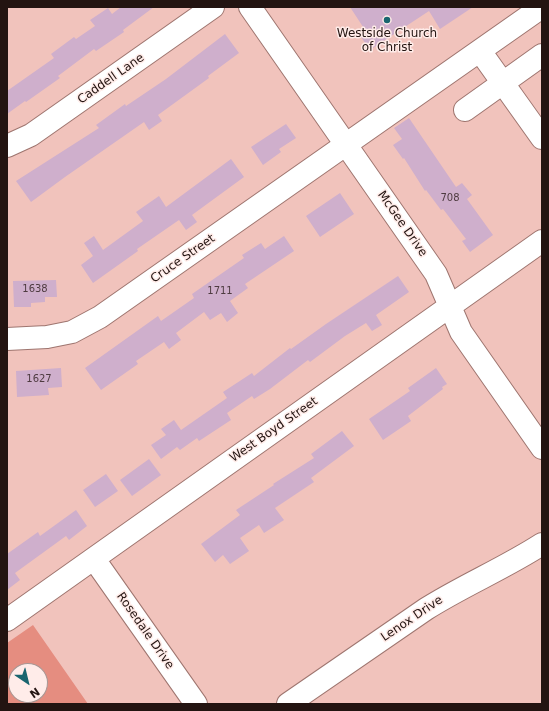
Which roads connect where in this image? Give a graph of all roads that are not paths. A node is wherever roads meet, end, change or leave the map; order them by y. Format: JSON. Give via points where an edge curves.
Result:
{"nodes":[{"id":1,"x":213,"y":7,"type":"edge"},
{"id":2,"x":250,"y":7,"type":"edge"},
{"id":3,"x":542,"y":7,"type":"edge"},
{"id":4,"x":480,"y":51,"type":"junction"},
{"id":5,"x":542,"y":54,"type":"edge"},
{"id":6,"x":503,"y":83,"type":"junction"},
{"id":7,"x":465,"y":110,"type":"dead end"},
{"id":8,"x":542,"y":138,"type":"edge"},
{"id":9,"x":347,"y":145,"type":"junction"},
{"id":10,"x":7,"y":146,"type":"edge"},
{"id":11,"x":542,"y":241,"type":"edge"},
{"id":12,"x":450,"y":305,"type":"junction"},
{"id":13,"x":7,"y":339,"type":"edge"},
{"id":14,"x":542,"y":448,"type":"edge"},
{"id":15,"x":542,"y":544,"type":"edge"},
{"id":16,"x":94,"y":559,"type":"junction"},
{"id":17,"x":7,"y":620,"type":"edge"},
{"id":18,"x":196,"y":704,"type":"edge"},
{"id":19,"x":288,"y":704,"type":"edge"}],
"edges":[{"from":1,"to":10,"type":"street","name":"Caddell Lane","via":[[31,135]]},
{"from":2,"to":9,"type":"street","name":"McGee Drive"},
{"from":3,"to":4,"type":"street","name":"Cruce Street"},
{"from":4,"to":6,"type":"street"},
{"from":4,"to":9,"type":"street","name":"Cruce Street"},
{"from":5,"to":6,"type":"street"},
{"from":6,"to":7,"type":"street"},
{"from":6,"to":8,"type":"street"},
{"from":9,"to":12,"type":"street","name":"McGee Drive","via":[[436,274]]},
{"from":9,"to":13,"type":"street","name":"Cruce Street","via":[[100,317],[72,332],[47,337]]},
{"from":11,"to":12,"type":"street","name":"West Boyd Street"},
{"from":12,"to":14,"type":"street","name":"McGee Drive","via":[[461,332]]},
{"from":12,"to":16,"type":"street","name":"West Boyd Street"},
{"from":15,"to":19,"type":"street","name":"Lenox Drive","via":[[426,609]]},
{"from":16,"to":17,"type":"street","name":"West Boyd Street"},
{"from":16,"to":18,"type":"street","name":"Rosedale Drive"}]}
